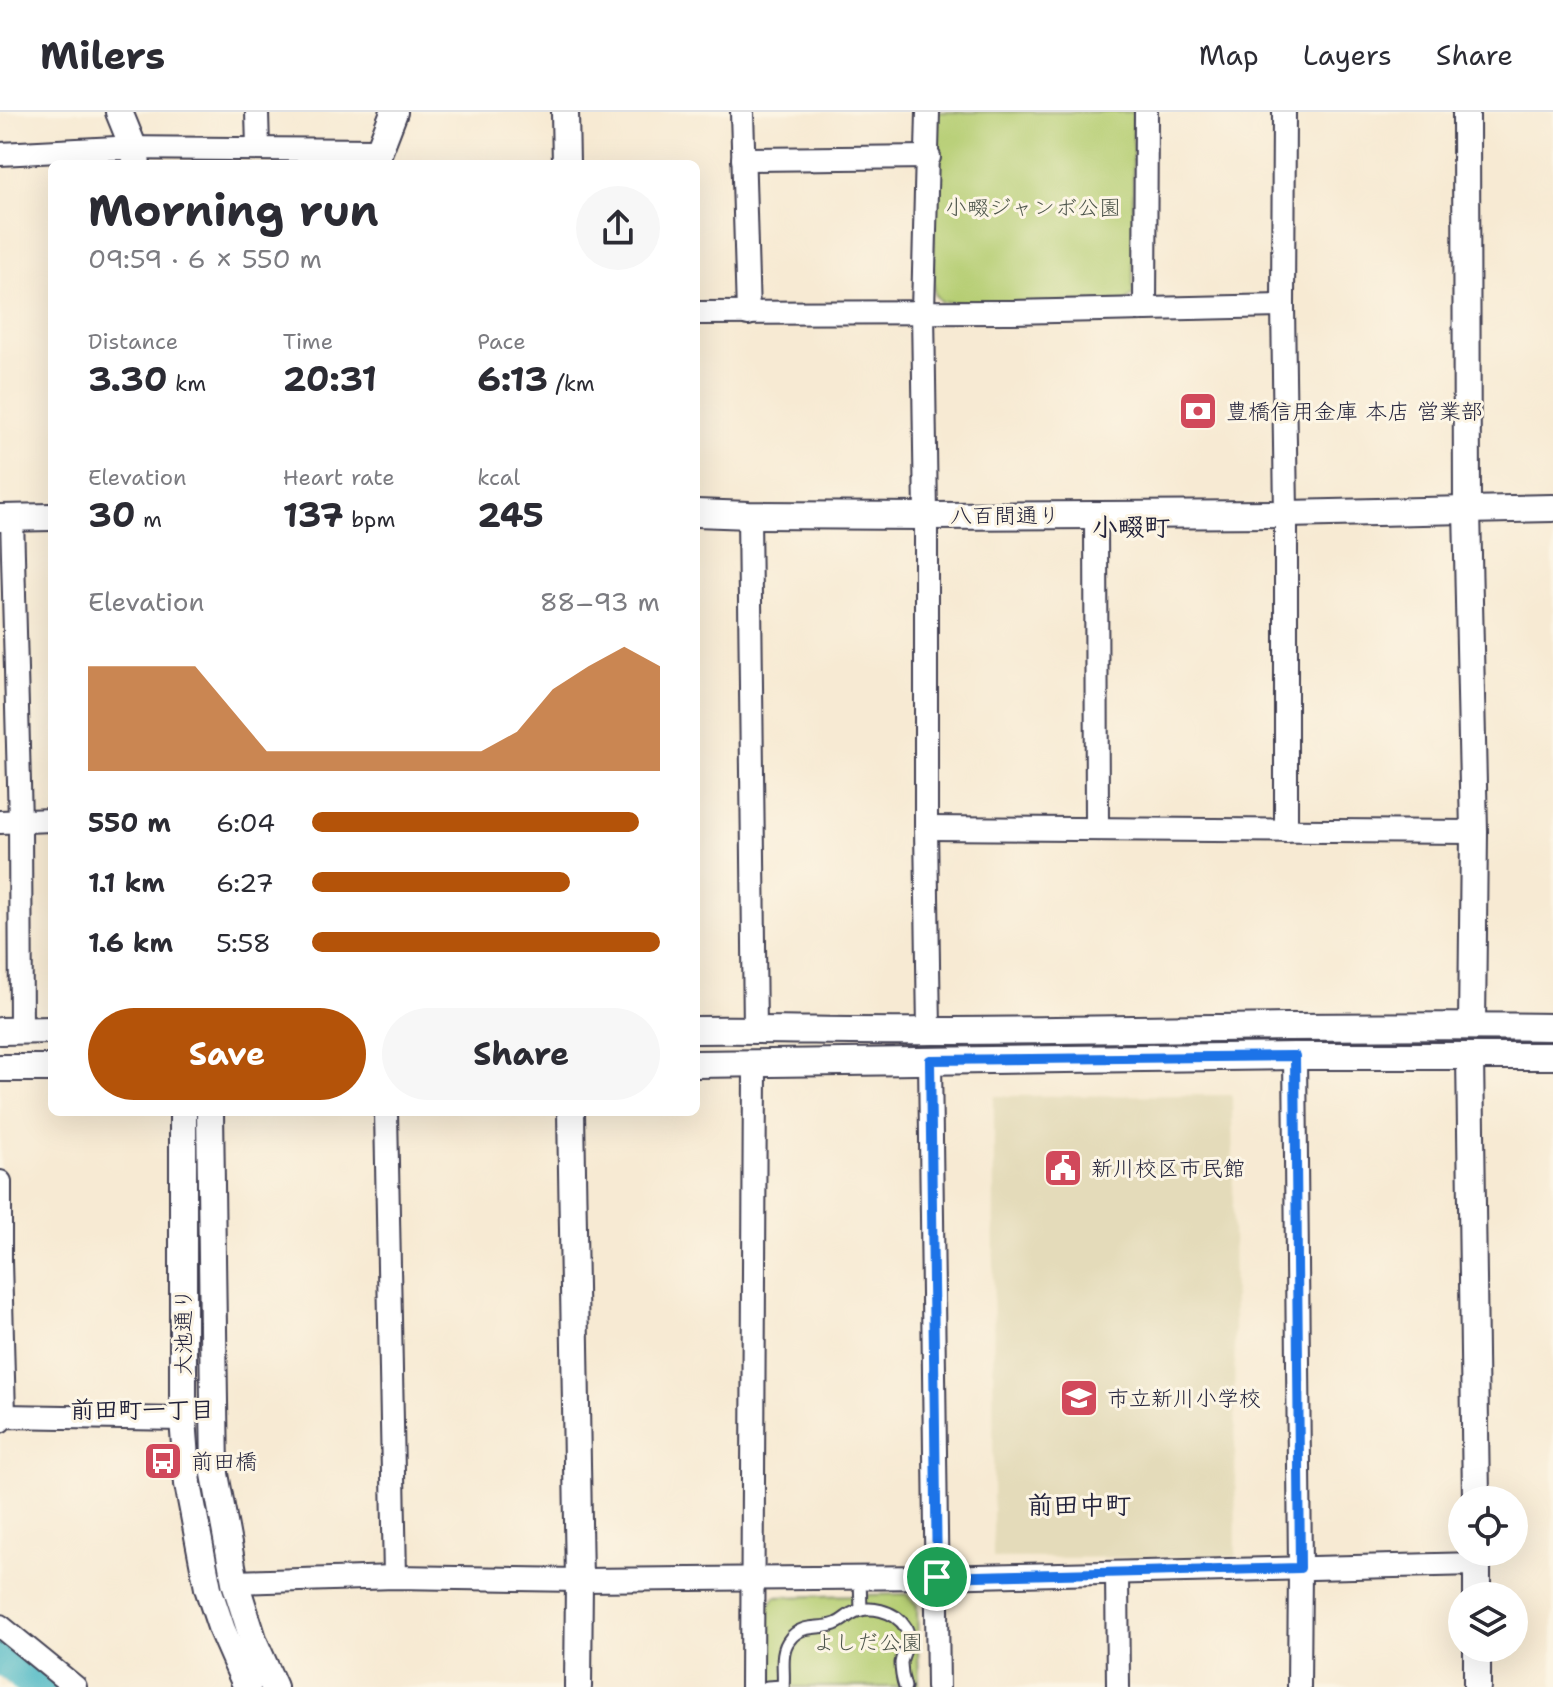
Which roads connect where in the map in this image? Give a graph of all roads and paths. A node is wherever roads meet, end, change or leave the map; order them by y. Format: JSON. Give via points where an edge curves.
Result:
{"nodes":[{"id":1,"x":119,"y":112,"type":"edge"},
{"id":2,"x":257,"y":112,"type":"edge"},
{"id":3,"x":394,"y":112,"type":"edge"},
{"id":4,"x":565,"y":112,"type":"edge"},
{"id":5,"x":742,"y":112,"type":"edge"},
{"id":6,"x":928,"y":112,"type":"edge"},
{"id":7,"x":1146,"y":112,"type":"edge"},
{"id":8,"x":1284,"y":112,"type":"edge"},
{"id":9,"x":1466,"y":112,"type":"edge"},
{"id":10,"x":258,"y":148,"type":"junction"},
{"id":11,"x":0,"y":154,"type":"edge"},
{"id":12,"x":136,"y":156,"type":"edge"},
{"id":13,"x":377,"y":157,"type":"edge"},
{"id":14,"x":929,"y":157,"type":"junction"},
{"id":15,"x":743,"y":159,"type":"junction"},
{"id":16,"x":566,"y":160,"type":"edge"},
{"id":17,"x":1283,"y":306,"type":"junction"},
{"id":18,"x":1145,"y":309,"type":"junction"},
{"id":19,"x":923,"y":311,"type":"junction"},
{"id":20,"x":700,"y":313,"type":"edge"},
{"id":21,"x":748,"y":314,"type":"junction"},
{"id":22,"x":1553,"y":508,"type":"edge"},
{"id":23,"x":1467,"y":509,"type":"junction"},
{"id":24,"x":700,"y":513,"type":"edge"},
{"id":25,"x":1286,"y":514,"type":"junction"},
{"id":26,"x":749,"y":515,"type":"junction"},
{"id":27,"x":1096,"y":515,"type":"junction"},
{"id":28,"x":926,"y":516,"type":"junction"},
{"id":29,"x":48,"y":517,"type":"edge"},
{"id":30,"x":6,"y":518,"type":"edge"},
{"id":31,"x":48,"y":820,"type":"edge"},
{"id":32,"x":10,"y":821,"type":"edge"},
{"id":33,"x":926,"y":828,"type":"junction"},
{"id":34,"x":1097,"y":829,"type":"junction"},
{"id":35,"x":1286,"y":831,"type":"junction"},
{"id":36,"x":1474,"y":832,"type":"junction"},
{"id":37,"x":1472,"y":1026,"type":"junction"},
{"id":38,"x":1553,"y":1027,"type":"edge"},
{"id":39,"x":755,"y":1029,"type":"junction"},
{"id":40,"x":11,"y":1030,"type":"edge"},
{"id":41,"x":48,"y":1030,"type":"edge"},
{"id":42,"x":700,"y":1030,"type":"edge"},
{"id":43,"x":929,"y":1031,"type":"junction"},
{"id":44,"x":1295,"y":1056,"type":"junction"},
{"id":45,"x":1470,"y":1056,"type":"junction"},
{"id":46,"x":1553,"y":1056,"type":"edge"},
{"id":47,"x":930,"y":1060,"type":"junction"},
{"id":48,"x":700,"y":1064,"type":"edge"},
{"id":49,"x":755,"y":1064,"type":"junction"},
{"id":50,"x":0,"y":1068,"type":"edge"},
{"id":51,"x":48,"y":1068,"type":"edge"},
{"id":52,"x":183,"y":1116,"type":"edge"},
{"id":53,"x":210,"y":1116,"type":"edge"},
{"id":54,"x":386,"y":1116,"type":"edge"},
{"id":55,"x":571,"y":1116,"type":"edge"},
{"id":56,"x":0,"y":1182,"type":"edge"},
{"id":57,"x":0,"y":1261,"type":"edge"},
{"id":58,"x":2,"y":1419,"type":"edge"},
{"id":59,"x":183,"y":1419,"type":"junction"},
{"id":60,"x":1476,"y":1486,"type":"edge"},
{"id":61,"x":1448,"y":1560,"type":"edge"},
{"id":62,"x":1300,"y":1568,"type":"junction"},
{"id":63,"x":1117,"y":1573,"type":"junction"},
{"id":64,"x":395,"y":1577,"type":"junction"},
{"id":65,"x":937,"y":1577,"type":"junction"},
{"id":66,"x":860,"y":1578,"type":"junction"},
{"id":67,"x":752,"y":1579,"type":"junction"},
{"id":68,"x":579,"y":1580,"type":"junction"},
{"id":69,"x":235,"y":1582,"type":"junction"},
{"id":70,"x":861,"y":1610,"type":"junction"},
{"id":71,"x":0,"y":1626,"type":"edge"},
{"id":72,"x":1477,"y":1662,"type":"edge"},
{"id":73,"x":75,"y":1687,"type":"edge"},
{"id":74,"x":247,"y":1687,"type":"edge"},
{"id":75,"x":274,"y":1687,"type":"edge"},
{"id":76,"x":578,"y":1687,"type":"edge"},
{"id":77,"x":752,"y":1687,"type":"edge"},
{"id":78,"x":767,"y":1687,"type":"edge"},
{"id":79,"x":783,"y":1687,"type":"edge"},
{"id":80,"x":905,"y":1687,"type":"edge"},
{"id":81,"x":938,"y":1687,"type":"edge"},
{"id":82,"x":1118,"y":1687,"type":"edge"},
{"id":83,"x":1299,"y":1687,"type":"edge"},
{"id":84,"x":1477,"y":1687,"type":"edge"}],
"edges":[{"from":1,"to":12,"type":"street"},
{"from":2,"to":10,"type":"street"},
{"from":3,"to":13,"type":"street"},
{"from":4,"to":16,"type":"street"},
{"from":5,"to":15,"type":"street"},
{"from":6,"to":14,"type":"street"},
{"from":7,"to":18,"type":"street"},
{"from":8,"to":17,"type":"street"},
{"from":9,"to":23,"type":"street"},
{"from":10,"to":12,"type":"street"},
{"from":10,"to":13,"type":"street"},
{"from":11,"to":12,"type":"street","via":[[116,148]]},
{"from":14,"to":15,"type":"street"},
{"from":14,"to":19,"type":"street"},
{"from":15,"to":21,"type":"street"},
{"from":17,"to":18,"type":"street"},
{"from":17,"to":25,"type":"street"},
{"from":18,"to":19,"type":"street"},
{"from":19,"to":21,"type":"street"},
{"from":19,"to":28,"type":"street"},
{"from":20,"to":21,"type":"street"},
{"from":22,"to":23,"type":"street","name":"八百間通り"},
{"from":23,"to":25,"type":"street","name":"八百間通り"},
{"from":23,"to":36,"type":"street"},
{"from":24,"to":26,"type":"street","name":"八百間通り"},
{"from":25,"to":27,"type":"street","name":"八百間通り"},
{"from":25,"to":35,"type":"street"},
{"from":26,"to":28,"type":"street","name":"八百間通り"},
{"from":26,"to":39,"type":"street"},
{"from":27,"to":28,"type":"street","name":"八百間通り"},
{"from":27,"to":34,"type":"street"},
{"from":28,"to":33,"type":"street"},
{"from":29,"to":30,"type":"street"},
{"from":30,"to":32,"type":"street"},
{"from":31,"to":32,"type":"street"},
{"from":32,"to":40,"type":"street"},
{"from":33,"to":34,"type":"street"},
{"from":33,"to":43,"type":"street"},
{"from":34,"to":35,"type":"street"},
{"from":35,"to":36,"type":"street"},
{"from":36,"to":37,"type":"street"},
{"from":37,"to":38,"type":"street"},
{"from":37,"to":43,"type":"street"},
{"from":39,"to":42,"type":"street"},
{"from":39,"to":43,"type":"street"},
{"from":40,"to":41,"type":"street"},
{"from":44,"to":45,"type":"street"},
{"from":44,"to":47,"type":"street"},
{"from":44,"to":62,"type":"street"},
{"from":45,"to":46,"type":"street"},
{"from":45,"to":60,"type":"street"},
{"from":47,"to":49,"type":"street"},
{"from":47,"to":65,"type":"street"},
{"from":48,"to":49,"type":"street"},
{"from":49,"to":67,"type":"street"},
{"from":50,"to":51,"type":"street"},
{"from":52,"to":59,"type":"street","name":"大池通り"},
{"from":53,"to":69,"type":"street","name":"大池通り","via":[[215,1474]]},
{"from":54,"to":64,"type":"street"},
{"from":55,"to":68,"type":"street"},
{"from":56,"to":57,"type":"street"},
{"from":57,"to":58,"type":"street"},
{"from":58,"to":59,"type":"street"},
{"from":59,"to":74,"type":"street","name":"大池通り","via":[[188,1484],[205,1576]]},
{"from":61,"to":62,"type":"street"},
{"from":62,"to":63,"type":"street"},
{"from":62,"to":83,"type":"street"},
{"from":63,"to":65,"type":"street"},
{"from":63,"to":82,"type":"street"},
{"from":64,"to":68,"type":"street"},
{"from":64,"to":69,"type":"street"},
{"from":65,"to":66,"type":"street"},
{"from":65,"to":81,"type":"street"},
{"from":66,"to":67,"type":"street"},
{"from":66,"to":70,"type":"lane"},
{"from":67,"to":68,"type":"street"},
{"from":67,"to":77,"type":"street"},
{"from":68,"to":76,"type":"street"},
{"from":69,"to":75,"type":"street","name":"大池通り"},
{"from":70,"to":79,"type":"lane","via":[[837,1624],[803,1628],[789,1639]]},
{"from":70,"to":80,"type":"lane","via":[[884,1612],[907,1630],[909,1643],[901,1663]]},
{"from":71,"to":73,"type":"street"},
{"from":72,"to":84,"type":"street"},
{"from":78,"to":79,"type":"lane"}]}
